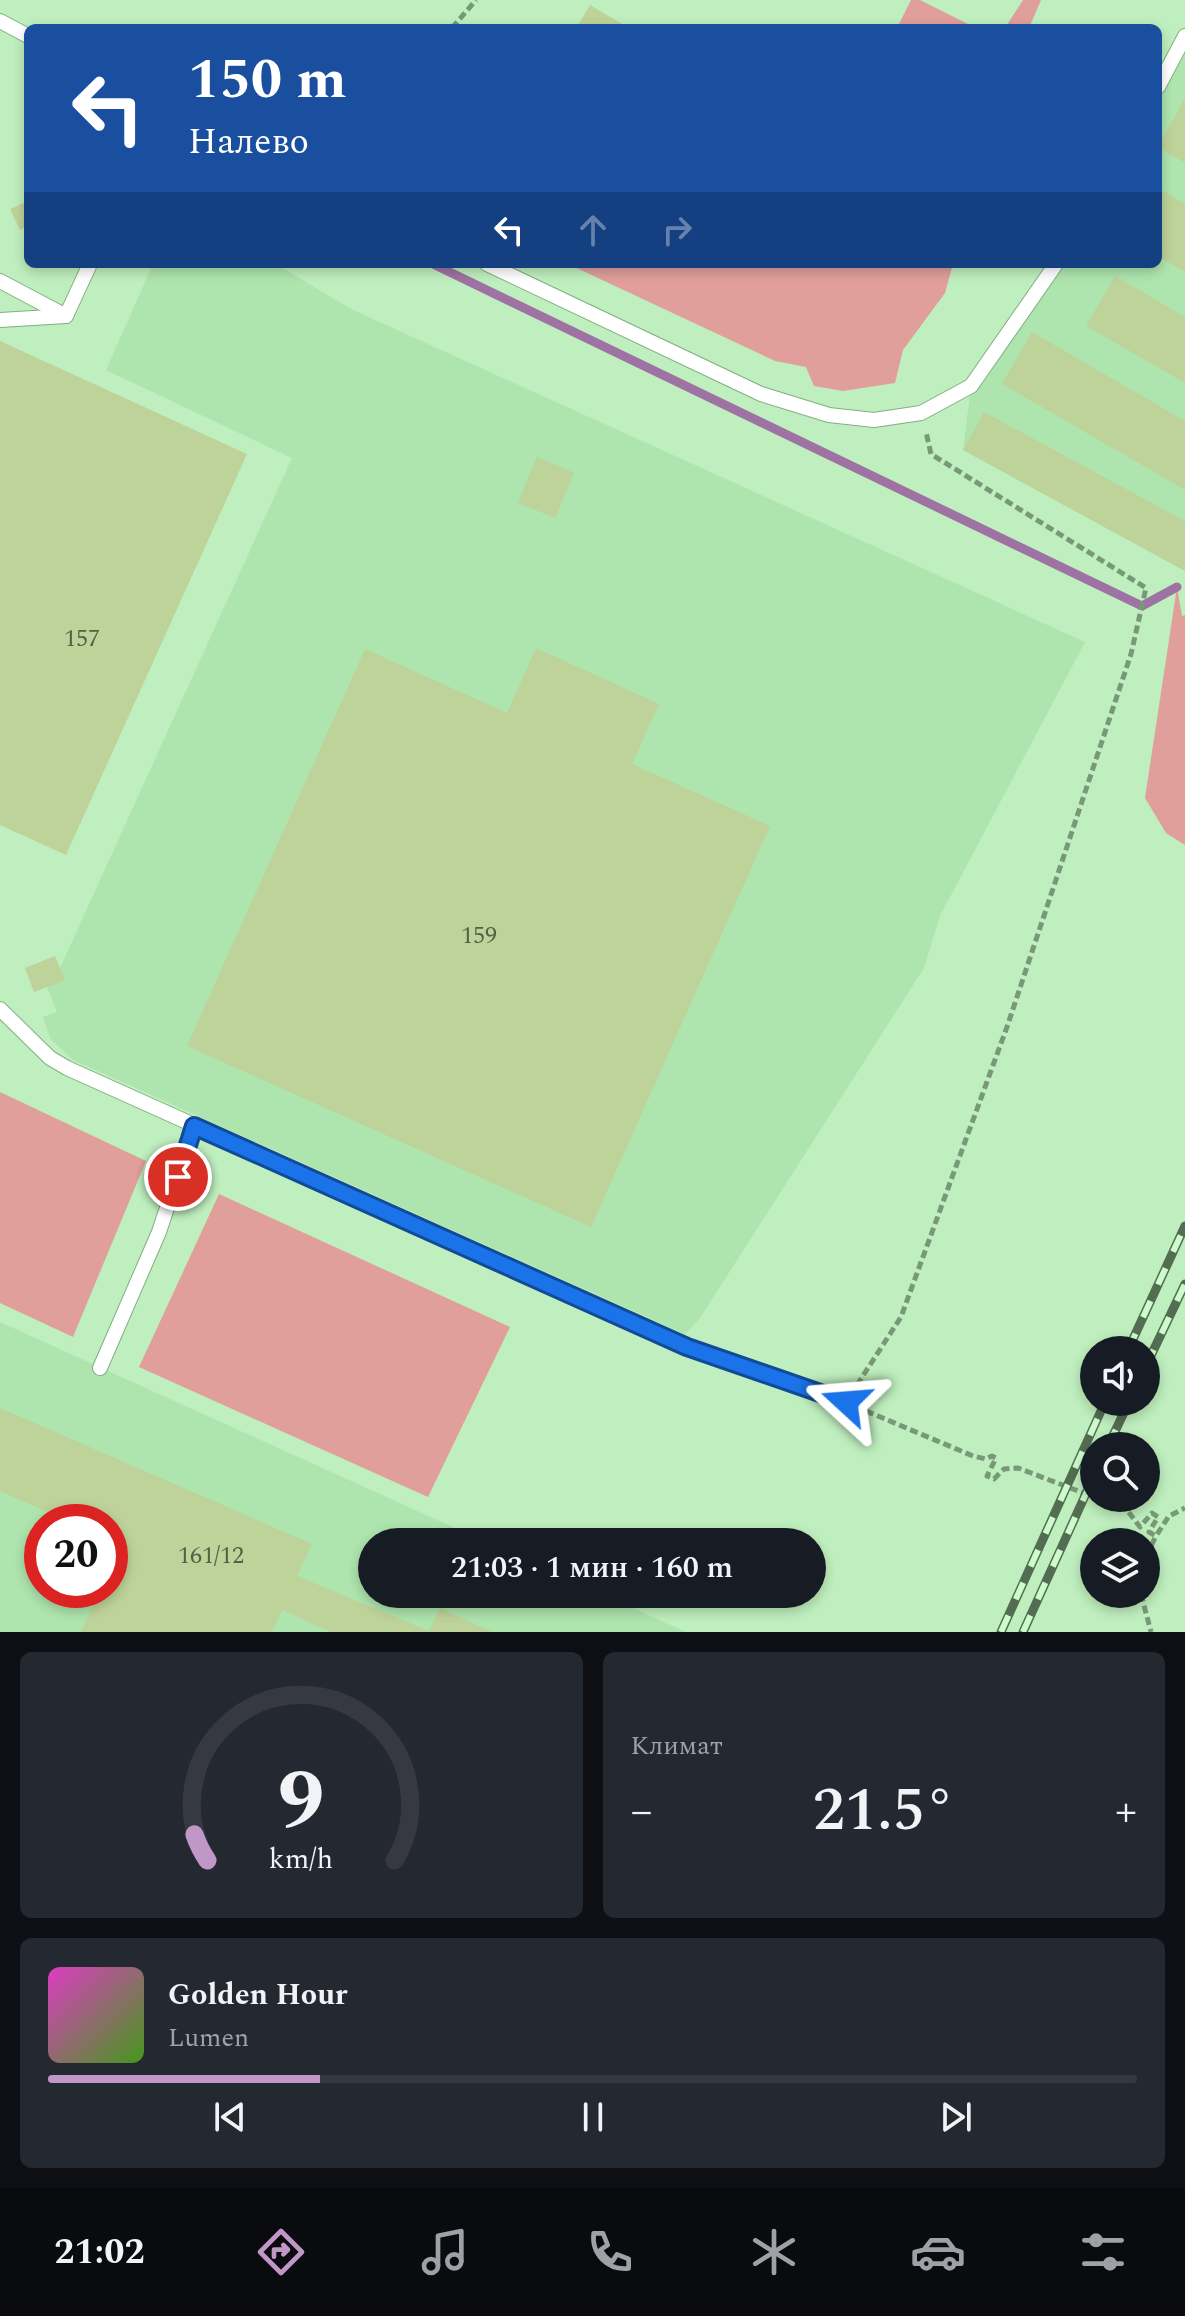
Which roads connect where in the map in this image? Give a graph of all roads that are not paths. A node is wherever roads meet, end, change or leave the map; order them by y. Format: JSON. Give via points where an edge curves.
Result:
{"nodes":[{"id":1,"x":0,"y":21,"type":"edge"},
{"id":2,"x":24,"y":34,"type":"edge"},
{"id":3,"x":1185,"y":36,"type":"edge"},
{"id":4,"x":1162,"y":79,"type":"edge"},
{"id":5,"x":88,"y":268,"type":"edge"},
{"id":6,"x":495,"y":268,"type":"edge"},
{"id":7,"x":1053,"y":268,"type":"edge"},
{"id":8,"x":0,"y":281,"type":"edge"},
{"id":9,"x":66,"y":316,"type":"junction"},
{"id":10,"x":0,"y":320,"type":"edge"},
{"id":11,"x":0,"y":1009,"type":"edge"},
{"id":12,"x":194,"y":1126,"type":"junction"},
{"id":13,"x":100,"y":1368,"type":"dead end"},
{"id":14,"x":846,"y":1402,"type":"road end"}],
"edges":[{"from":1,"to":2,"type":"lane"},
{"from":3,"to":4,"type":"lane"},
{"from":5,"to":9,"type":"lane"},
{"from":6,"to":7,"type":"lane","via":[[761,394],[829,415],[874,420],[921,413],[971,386]]},
{"from":8,"to":9,"type":"lane"},
{"from":9,"to":10,"type":"lane"},
{"from":11,"to":12,"type":"lane","via":[[50,1058]]},
{"from":12,"to":13,"type":"lane","via":[[159,1232]]},
{"from":12,"to":14,"type":"lane","via":[[687,1347]]}]}
